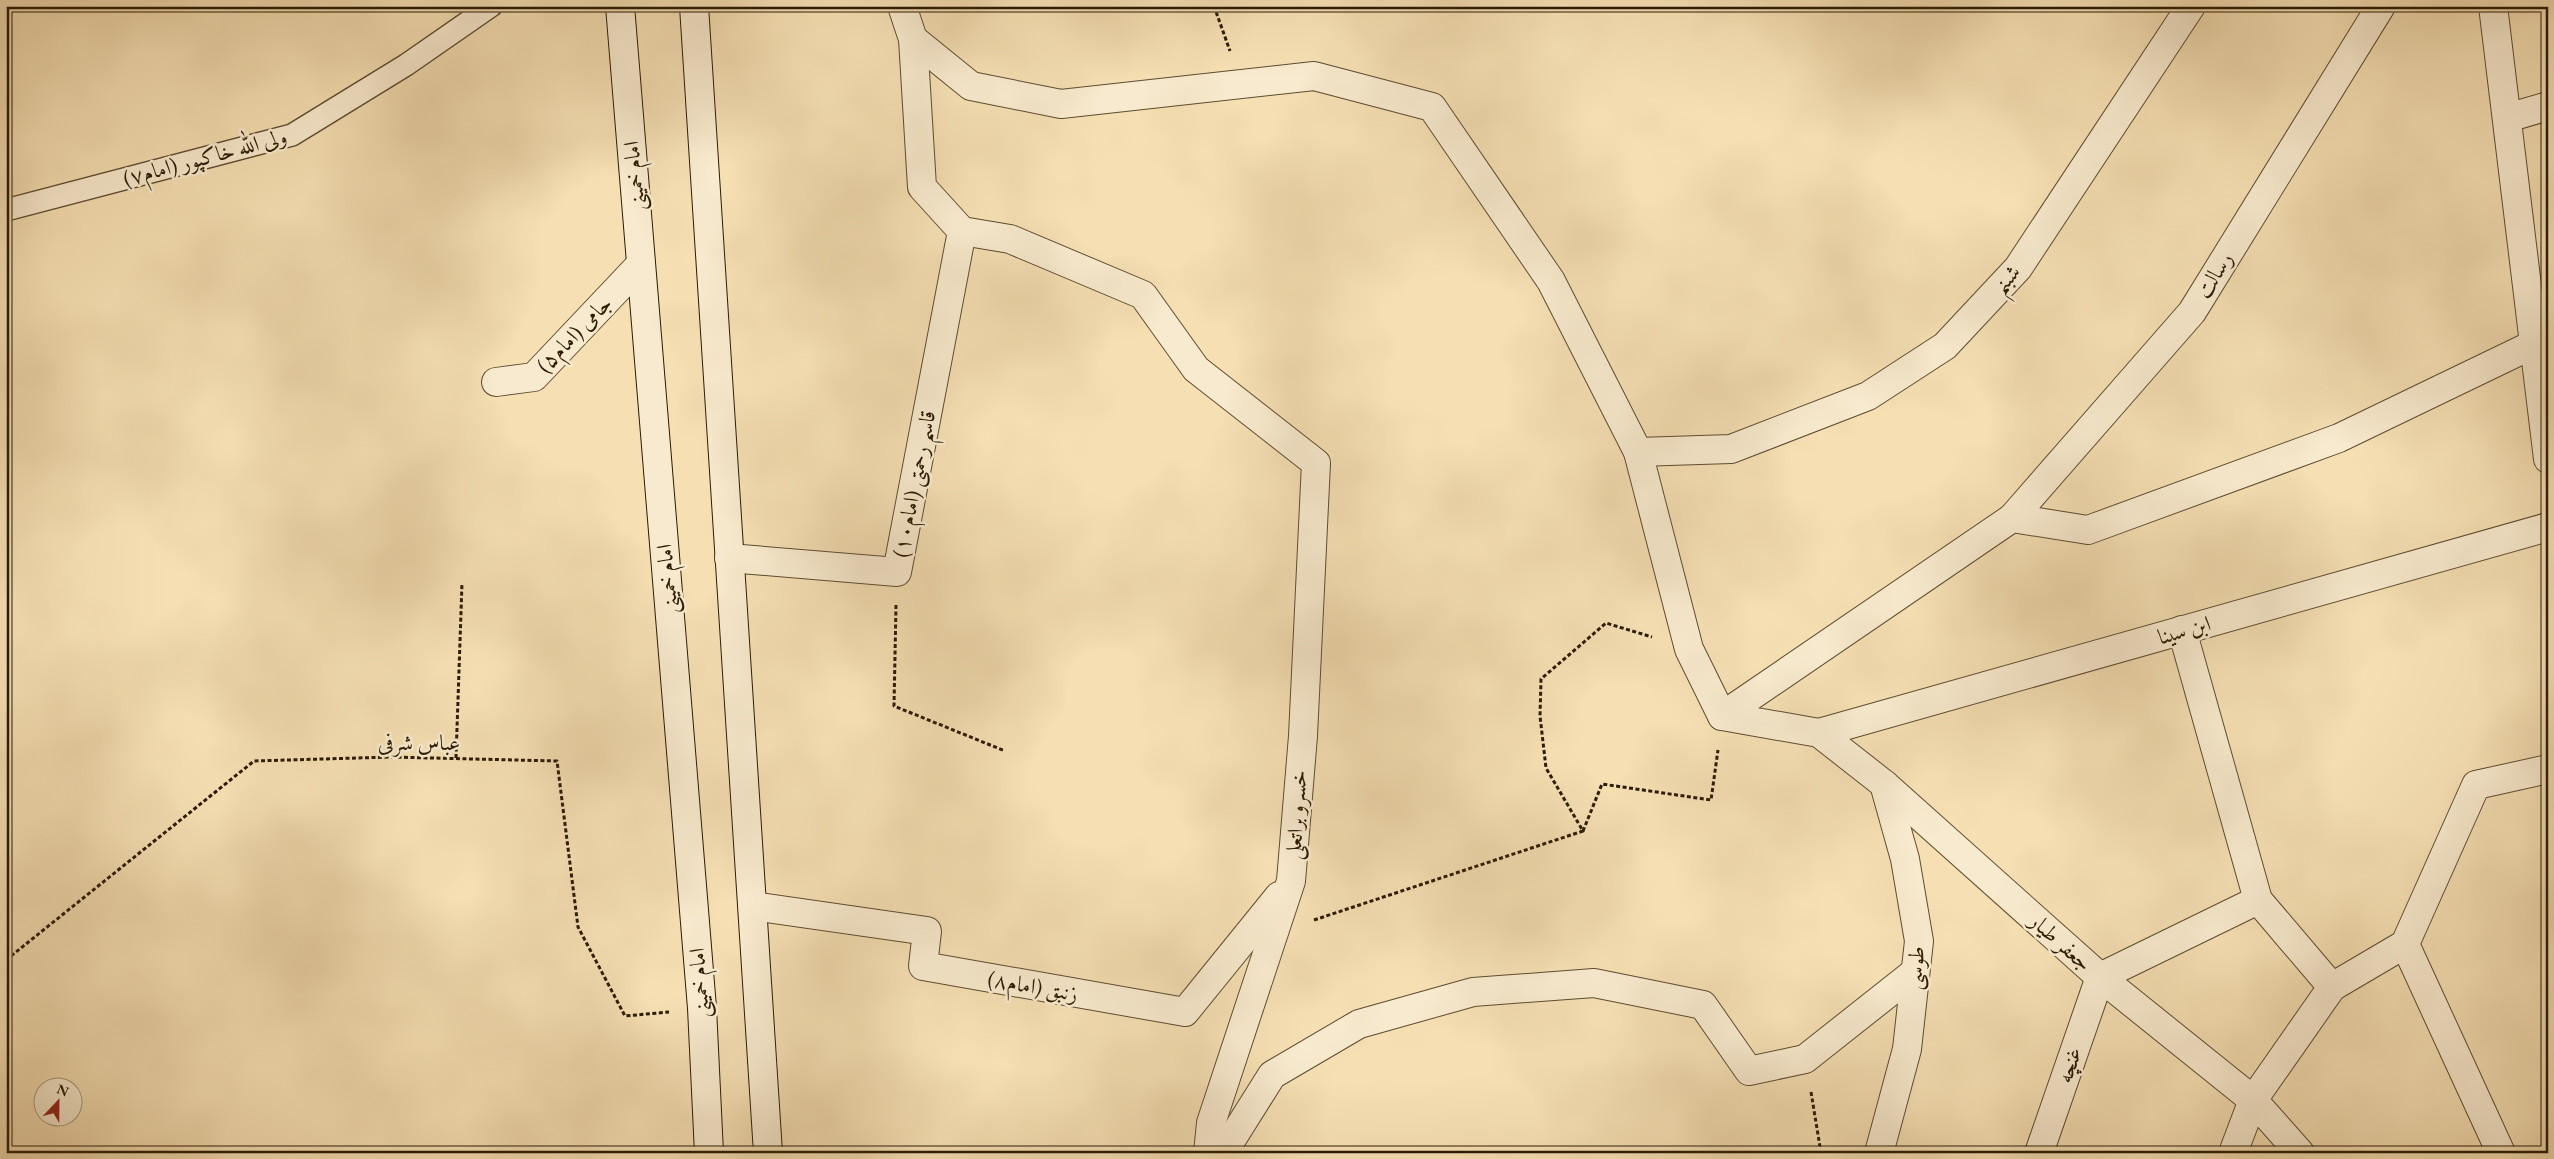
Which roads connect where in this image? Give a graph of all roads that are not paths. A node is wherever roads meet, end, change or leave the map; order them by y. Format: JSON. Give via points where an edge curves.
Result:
{"nodes":[{"id":1,"x":491,"y":6,"type":"edge"},
{"id":2,"x":620,"y":6,"type":"edge"},
{"id":3,"x":694,"y":6,"type":"edge"},
{"id":4,"x":902,"y":6,"type":"edge"},
{"id":5,"x":2191,"y":6,"type":"edge"},
{"id":6,"x":2380,"y":6,"type":"edge"},
{"id":7,"x":2493,"y":6,"type":"edge"},
{"id":8,"x":913,"y":39,"type":"junction"},
{"id":9,"x":2548,"y":106,"type":"edge"},
{"id":10,"x":2506,"y":118,"type":"junction"},
{"id":11,"x":6,"y":210,"type":"edge"},
{"id":12,"x":962,"y":231,"type":"junction"},
{"id":13,"x":641,"y":264,"type":"junction"},
{"id":14,"x":2534,"y":344,"type":"junction"},
{"id":15,"x":496,"y":382,"type":"dead end"},
{"id":16,"x":1638,"y":452,"type":"junction"},
{"id":17,"x":2548,"y":458,"type":"edge"},
{"id":18,"x":2012,"y":518,"type":"junction"},
{"id":19,"x":2548,"y":527,"type":"edge"},
{"id":20,"x":729,"y":558,"type":"junction"},
{"id":21,"x":2182,"y":630,"type":"junction"},
{"id":22,"x":1722,"y":716,"type":"junction"},
{"id":23,"x":1819,"y":733,"type":"junction"},
{"id":24,"x":2548,"y":769,"type":"edge"},
{"id":25,"x":1884,"y":784,"type":"junction"},
{"id":26,"x":1291,"y":881,"type":"junction"},
{"id":27,"x":2258,"y":900,"type":"junction"},
{"id":28,"x":752,"y":906,"type":"junction"},
{"id":29,"x":2405,"y":944,"type":"junction"},
{"id":30,"x":1915,"y":972,"type":"junction"},
{"id":31,"x":2100,"y":976,"type":"junction"},
{"id":32,"x":2332,"y":987,"type":"junction"},
{"id":33,"x":2253,"y":1100,"type":"junction"},
{"id":34,"x":709,"y":1153,"type":"edge"},
{"id":35,"x":768,"y":1153,"type":"edge"},
{"id":36,"x":1208,"y":1153,"type":"edge"},
{"id":37,"x":1223,"y":1153,"type":"edge"},
{"id":38,"x":1879,"y":1153,"type":"edge"},
{"id":39,"x":2038,"y":1153,"type":"edge"},
{"id":40,"x":2233,"y":1153,"type":"edge"},
{"id":41,"x":2300,"y":1153,"type":"edge"},
{"id":42,"x":2501,"y":1153,"type":"edge"}],
"edges":[{"from":1,"to":11,"type":"lane","name":"ولی الله خاکپور (امام۷)","via":[[406,65],[292,135]]},
{"from":2,"to":13,"type":"street","name":"امام خمینی"},
{"from":3,"to":20,"type":"street"},
{"from":4,"to":8,"type":"street"},
{"from":5,"to":16,"type":"street","name":"شبنم","via":[[2018,268],[1945,346],[1868,396],[1731,450]]},
{"from":6,"to":18,"type":"street","name":"رسالت","via":[[2192,312]]},
{"from":7,"to":10,"type":"street"},
{"from":8,"to":12,"type":"street","via":[[922,187]]},
{"from":8,"to":16,"type":"street","via":[[971,86],[1061,104],[1314,76],[1432,107],[1552,281]]},
{"from":9,"to":10,"type":"street"},
{"from":10,"to":14,"type":"street"},
{"from":12,"to":20,"type":"street","name":"قاسم رحمتی (امام۱۰)","via":[[897,572]]},
{"from":12,"to":26,"type":"street","name":"خسرو براتعلی","via":[[1010,238],[1143,295],[1196,369],[1316,464],[1303,736]]},
{"from":13,"to":15,"type":"street","name":"جامی (امام۵)","via":[[534,377]]},
{"from":13,"to":34,"type":"street","name":"امام خمینی","via":[[702,1008]]},
{"from":14,"to":17,"type":"street"},
{"from":14,"to":18,"type":"street","via":[[2339,438],[2088,530]]},
{"from":16,"to":22,"type":"street","via":[[1689,649]]},
{"from":18,"to":22,"type":"street","name":"رسالت"},
{"from":19,"to":21,"type":"street","name":"ابن سینا"},
{"from":20,"to":28,"type":"street"},
{"from":21,"to":23,"type":"street","name":"ابن سینا"},
{"from":21,"to":27,"type":"street"},
{"from":22,"to":23,"type":"street"},
{"from":23,"to":25,"type":"street","name":"جعفر طیار"},
{"from":24,"to":29,"type":"street","via":[[2476,785]]},
{"from":25,"to":30,"type":"street","name":"طوسی","via":[[1905,860],[1919,941]]},
{"from":25,"to":31,"type":"street","name":"جعفر طیار"},
{"from":26,"to":28,"type":"street","name":"زنبق (امام۸)","via":[[1185,1012],[924,966],[927,931]]},
{"from":26,"to":36,"type":"street","name":"خسرو براتعلی","via":[[1211,1123]]},
{"from":27,"to":31,"type":"street"},
{"from":27,"to":32,"type":"street"},
{"from":28,"to":35,"type":"street"},
{"from":29,"to":32,"type":"street"},
{"from":29,"to":42,"type":"street"},
{"from":30,"to":37,"type":"street","via":[[1805,1059],[1749,1071],[1703,1004],[1594,982],[1473,992],[1359,1024],[1272,1076]]},
{"from":30,"to":38,"type":"street","name":"طوسی","via":[[1907,1049]]},
{"from":31,"to":33,"type":"street","name":"جعفر طیار"},
{"from":31,"to":39,"type":"street","name":"غنچه"},
{"from":32,"to":33,"type":"street"},
{"from":33,"to":40,"type":"street"},
{"from":33,"to":41,"type":"street","name":"جعفر طیار"}]}
